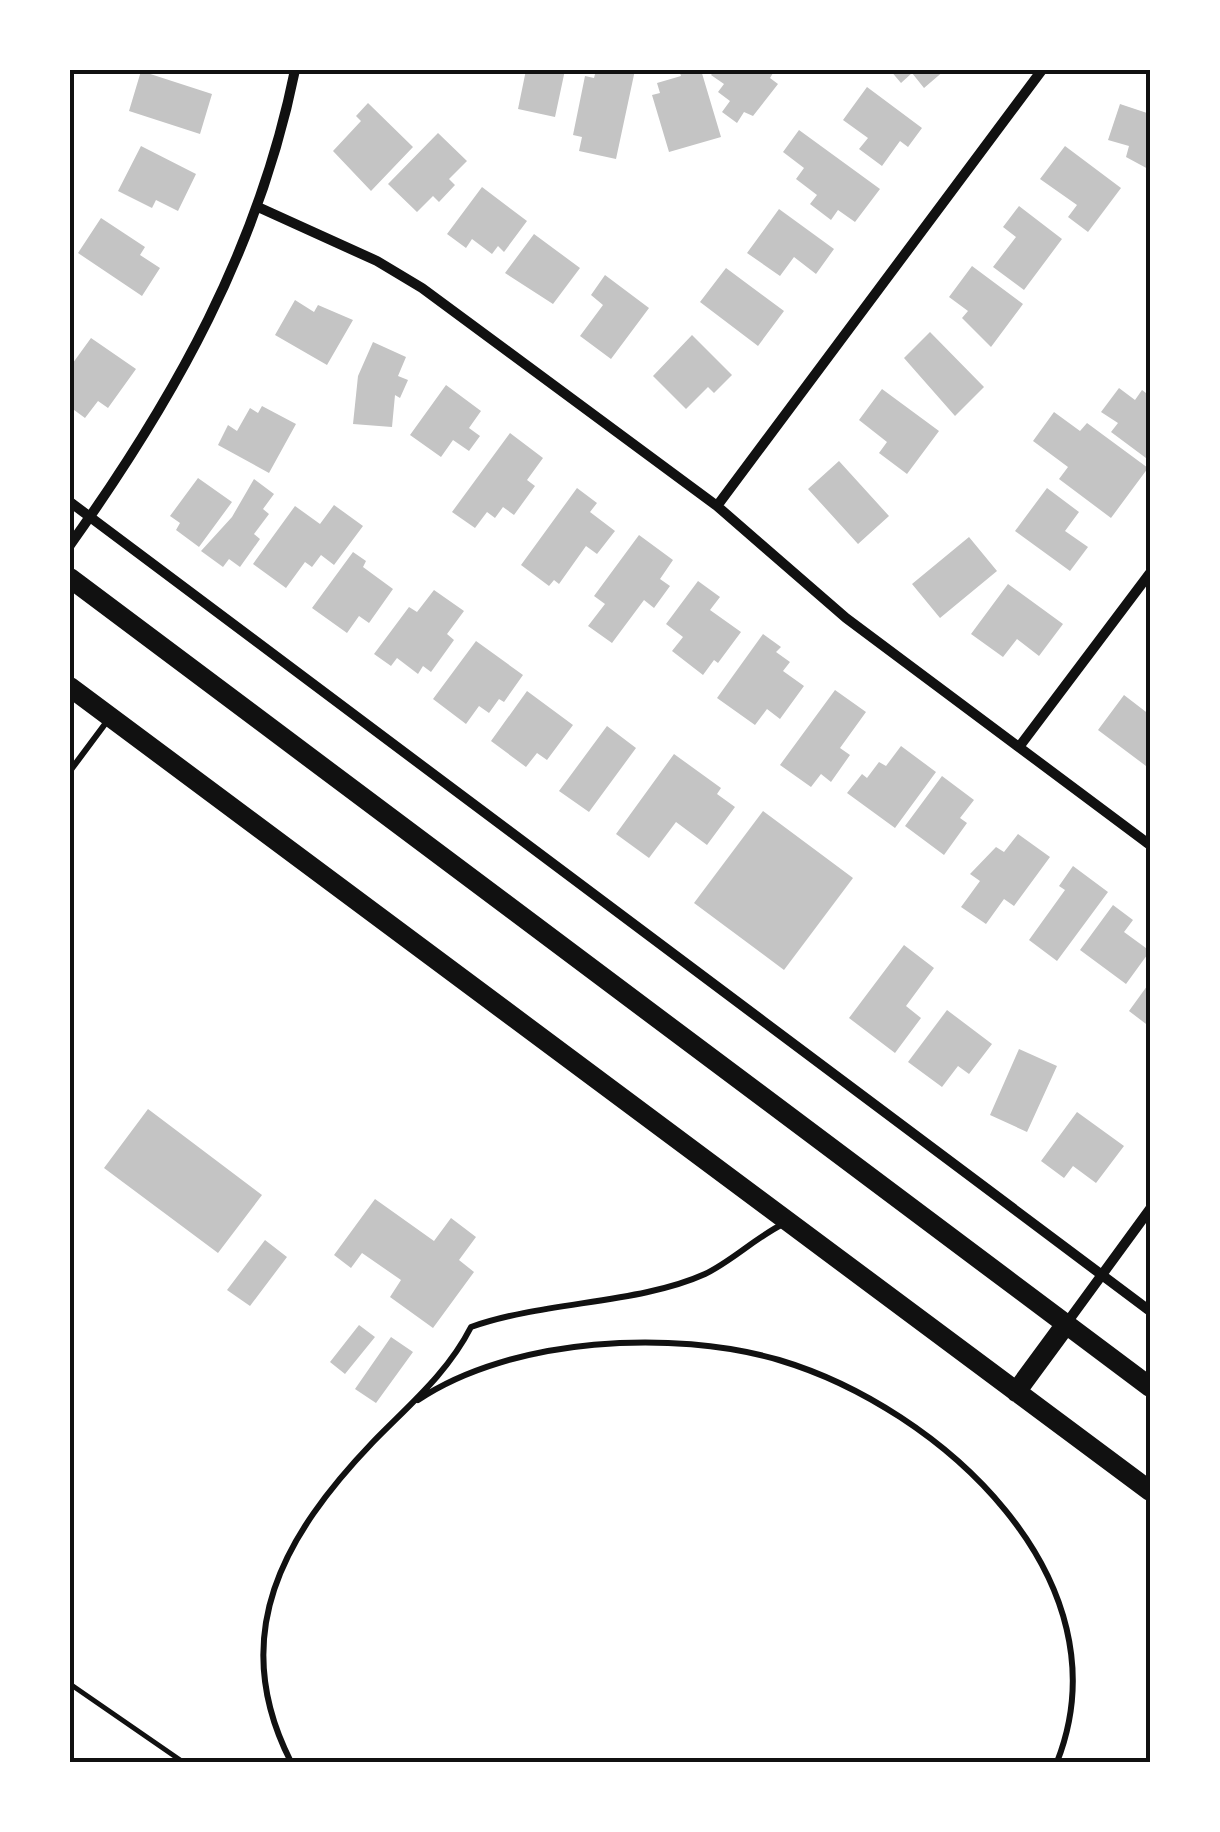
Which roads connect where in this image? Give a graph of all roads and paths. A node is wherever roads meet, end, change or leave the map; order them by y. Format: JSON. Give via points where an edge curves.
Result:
{"nodes":[{"id":1,"x":295,"y":70,"type":"edge"},
{"id":2,"x":1042,"y":70,"type":"edge"},
{"id":3,"x":258,"y":206,"type":"junction"},
{"id":4,"x":70,"y":502,"type":"edge"},
{"id":5,"x":717,"y":506,"type":"junction"},
{"id":6,"x":90,"y":517,"type":"junction"},
{"id":7,"x":70,"y":545,"type":"edge"},
{"id":8,"x":1150,"y":572,"type":"edge"},
{"id":9,"x":70,"y":578,"type":"edge"},
{"id":10,"x":70,"y":687,"type":"edge"},
{"id":11,"x":111,"y":717,"type":"junction"},
{"id":12,"x":1019,"y":747,"type":"junction"},
{"id":13,"x":70,"y":771,"type":"edge"},
{"id":14,"x":1150,"y":845,"type":"edge"},
{"id":15,"x":1150,"y":1210,"type":"edge"},
{"id":16,"x":788,"y":1222,"type":"junction"},
{"id":17,"x":1102,"y":1274,"type":"junction"},
{"id":18,"x":1150,"y":1311,"type":"edge"},
{"id":19,"x":1066,"y":1324,"type":"junction"},
{"id":20,"x":1150,"y":1387,"type":"edge"},
{"id":21,"x":1016,"y":1392,"type":"junction"},
{"id":22,"x":418,"y":1400,"type":"junction"},
{"id":23,"x":1150,"y":1491,"type":"edge"},
{"id":24,"x":70,"y":1684,"type":"edge"},
{"id":25,"x":183,"y":1762,"type":"edge"},
{"id":26,"x":292,"y":1762,"type":"edge"},
{"id":27,"x":1058,"y":1762,"type":"edge"}],
"edges":[{"from":1,"to":3,"type":"street"},
{"from":2,"to":5,"type":"street"},
{"from":3,"to":5,"type":"street","via":[[422,288]]},
{"from":3,"to":6,"type":"street","via":[[189,364]]},
{"from":4,"to":6,"type":"street"},
{"from":5,"to":12,"type":"street","via":[[846,618]]},
{"from":6,"to":7,"type":"street"},
{"from":6,"to":17,"type":"street"},
{"from":8,"to":12,"type":"street"},
{"from":9,"to":19,"type":"main road"},
{"from":10,"to":11,"type":"main road"},
{"from":11,"to":13,"type":"lane"},
{"from":11,"to":16,"type":"main road"},
{"from":12,"to":14,"type":"street"},
{"from":15,"to":17,"type":"street"},
{"from":16,"to":21,"type":"main road"},
{"from":16,"to":22,"type":"lane","via":[[691,1279],[471,1327]]},
{"from":17,"to":18,"type":"street"},
{"from":17,"to":19,"type":"street"},
{"from":19,"to":20,"type":"main road"},
{"from":19,"to":21,"type":"main road"},
{"from":21,"to":23,"type":"main road"},
{"from":22,"to":26,"type":"lane","via":[[299,1530],[272,1586],[266,1688]]},
{"from":22,"to":27,"type":"lane","via":[[458,1378],[548,1352],[638,1343],[776,1359],[872,1400],[938,1446],[998,1504],[1056,1589],[1075,1686]]},
{"from":24,"to":25,"type":"path"}]}
